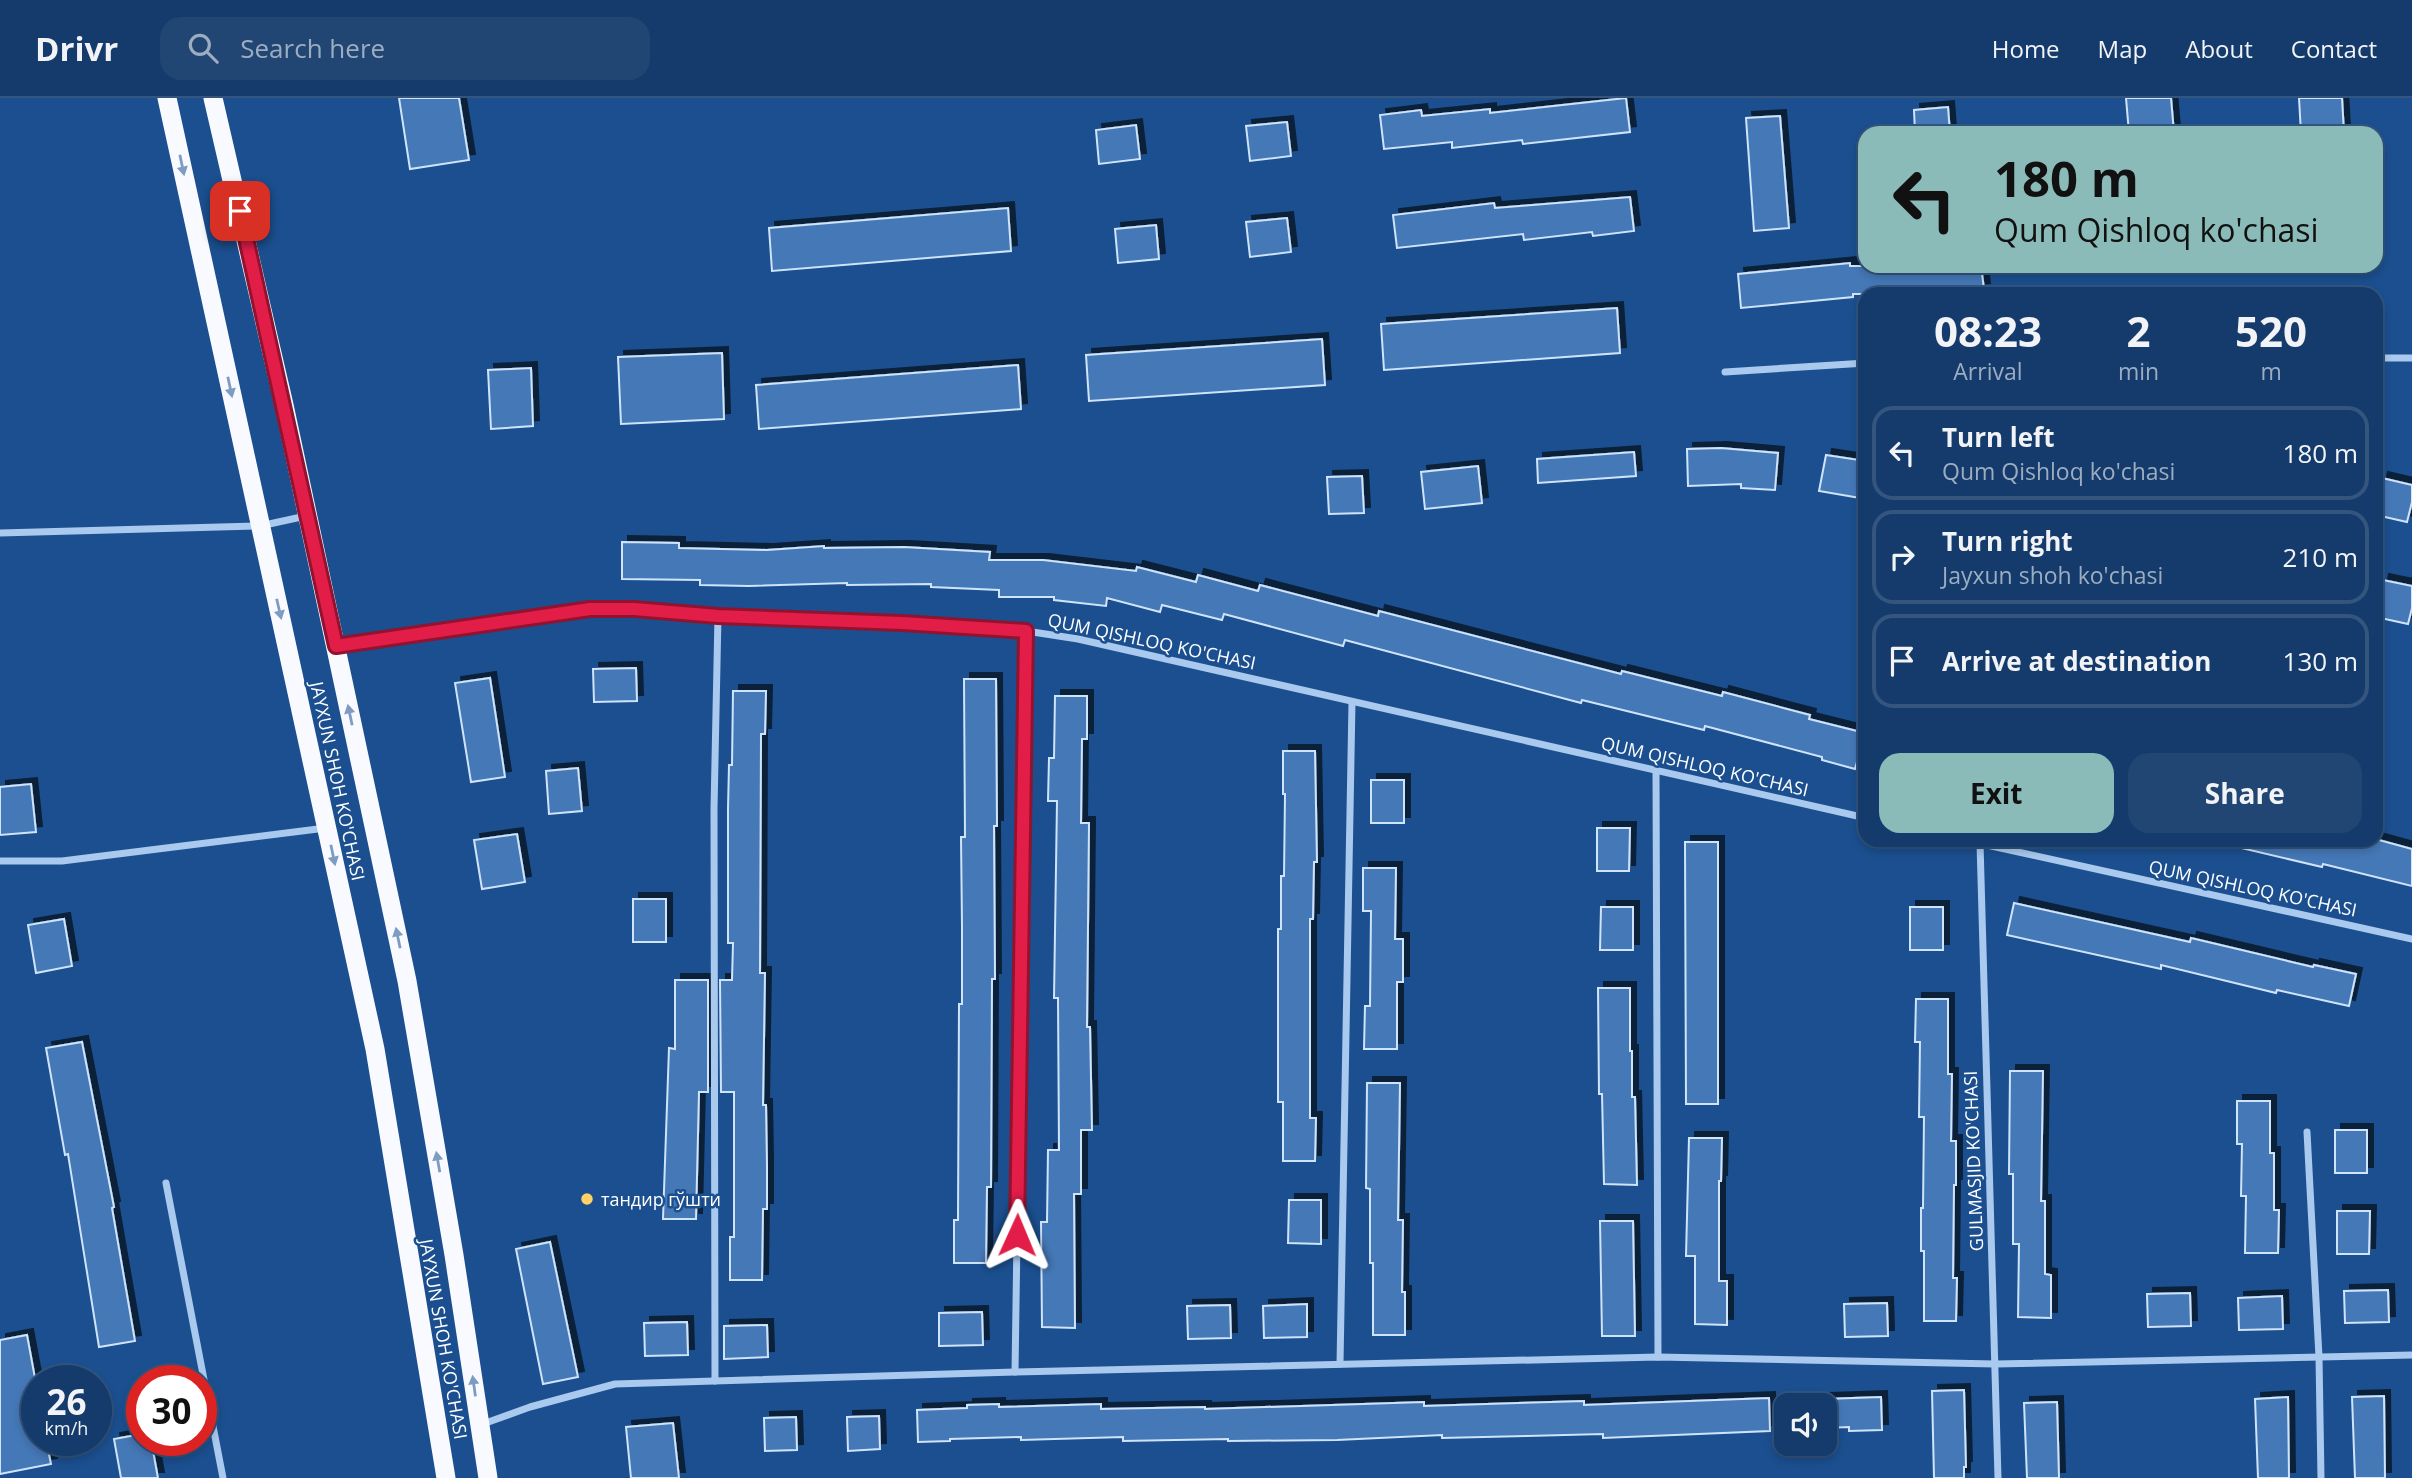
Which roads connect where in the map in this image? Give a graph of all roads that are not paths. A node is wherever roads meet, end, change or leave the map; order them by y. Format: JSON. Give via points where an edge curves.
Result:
{"nodes":[{"id":1,"x":167,"y":98,"type":"edge"},
{"id":2,"x":213,"y":98,"type":"edge"},
{"id":3,"x":2383,"y":358,"type":"edge"},
{"id":4,"x":2412,"y":358,"type":"edge"},
{"id":5,"x":1858,"y":364,"type":"edge"},
{"id":6,"x":1726,"y":372,"type":"dead end"},
{"id":7,"x":307,"y":516,"type":"junction"},
{"id":8,"x":260,"y":526,"type":"junction"},
{"id":9,"x":0,"y":533,"type":"edge"},
{"id":10,"x":718,"y":616,"type":"junction"},
{"id":11,"x":1026,"y":631,"type":"junction"},
{"id":12,"x":336,"y":646,"type":"junction"},
{"id":13,"x":1352,"y":702,"type":"junction"},
{"id":14,"x":1656,"y":771,"type":"junction"},
{"id":15,"x":1858,"y":816,"type":"edge"},
{"id":16,"x":327,"y":828,"type":"junction"},
{"id":17,"x":1980,"y":847,"type":"edge"},
{"id":18,"x":1994,"y":847,"type":"edge"},
{"id":19,"x":0,"y":861,"type":"edge"},
{"id":20,"x":2412,"y":939,"type":"edge"},
{"id":21,"x":2306,"y":1132,"type":"dead end"},
{"id":22,"x":166,"y":1183,"type":"dead end"},
{"id":23,"x":2412,"y":1355,"type":"edge"},
{"id":24,"x":1658,"y":1357,"type":"junction"},
{"id":25,"x":2319,"y":1357,"type":"junction"},
{"id":26,"x":1340,"y":1364,"type":"junction"},
{"id":27,"x":1995,"y":1364,"type":"junction"},
{"id":28,"x":1015,"y":1372,"type":"junction"},
{"id":29,"x":715,"y":1381,"type":"junction"},
{"id":30,"x":480,"y":1425,"type":"junction"},
{"id":31,"x":223,"y":1478,"type":"edge"},
{"id":32,"x":446,"y":1478,"type":"edge"},
{"id":33,"x":488,"y":1478,"type":"edge"},
{"id":34,"x":1998,"y":1478,"type":"edge"},
{"id":35,"x":2321,"y":1478,"type":"edge"}],
"edges":[{"from":1,"to":8,"type":"highway","name":"JAYXUN SHOH KO'CHASI","one_way":true},
{"from":2,"to":7,"type":"highway","name":"JAYXUN SHOH KO'CHASI"},
{"from":3,"to":4,"type":"street"},
{"from":5,"to":6,"type":"street"},
{"from":7,"to":8,"type":"street"},
{"from":7,"to":12,"type":"highway","name":"JAYXUN SHOH KO'CHASI"},
{"from":8,"to":9,"type":"street"},
{"from":8,"to":16,"type":"highway","name":"JAYXUN SHOH KO'CHASI","one_way":true},
{"from":10,"to":11,"type":"street","name":"QUM QISHLOQ KO'CHASI"},
{"from":10,"to":12,"type":"street","name":"QUM QISHLOQ KO'CHASI","via":[[590,609]]},
{"from":10,"to":29,"type":"street"},
{"from":11,"to":13,"type":"street","name":"QUM QISHLOQ KO'CHASI"},
{"from":11,"to":28,"type":"street"},
{"from":30,"to":12,"type":"highway","name":"JAYXUN SHOH KO'CHASI","one_way":true,"via":[[407,981]]},
{"from":13,"to":14,"type":"street","name":"QUM QISHLOQ KO'CHASI"},
{"from":13,"to":26,"type":"street"},
{"from":14,"to":15,"type":"street","name":"QUM QISHLOQ KO'CHASI"},
{"from":14,"to":24,"type":"street"},
{"from":16,"to":19,"type":"street","via":[[62,861]]},
{"from":16,"to":32,"type":"highway","name":"JAYXUN SHOH KO'CHASI","one_way":true,"via":[[374,1049]]},
{"from":17,"to":27,"type":"street","name":"GULMASJID KO'CHASI"},
{"from":18,"to":20,"type":"street","name":"QUM QISHLOQ KO'CHASI"},
{"from":21,"to":25,"type":"street"},
{"from":22,"to":31,"type":"street"},
{"from":23,"to":25,"type":"street"},
{"from":24,"to":26,"type":"street"},
{"from":24,"to":27,"type":"street"},
{"from":25,"to":27,"type":"street"},
{"from":25,"to":35,"type":"street"},
{"from":26,"to":28,"type":"street"},
{"from":27,"to":34,"type":"street","name":"GULMASJID KO'CHASI"},
{"from":28,"to":29,"type":"street"},
{"from":29,"to":30,"type":"street","via":[[615,1384]]},
{"from":30,"to":33,"type":"highway","name":"JAYXUN SHOH KO'CHASI"}]}
